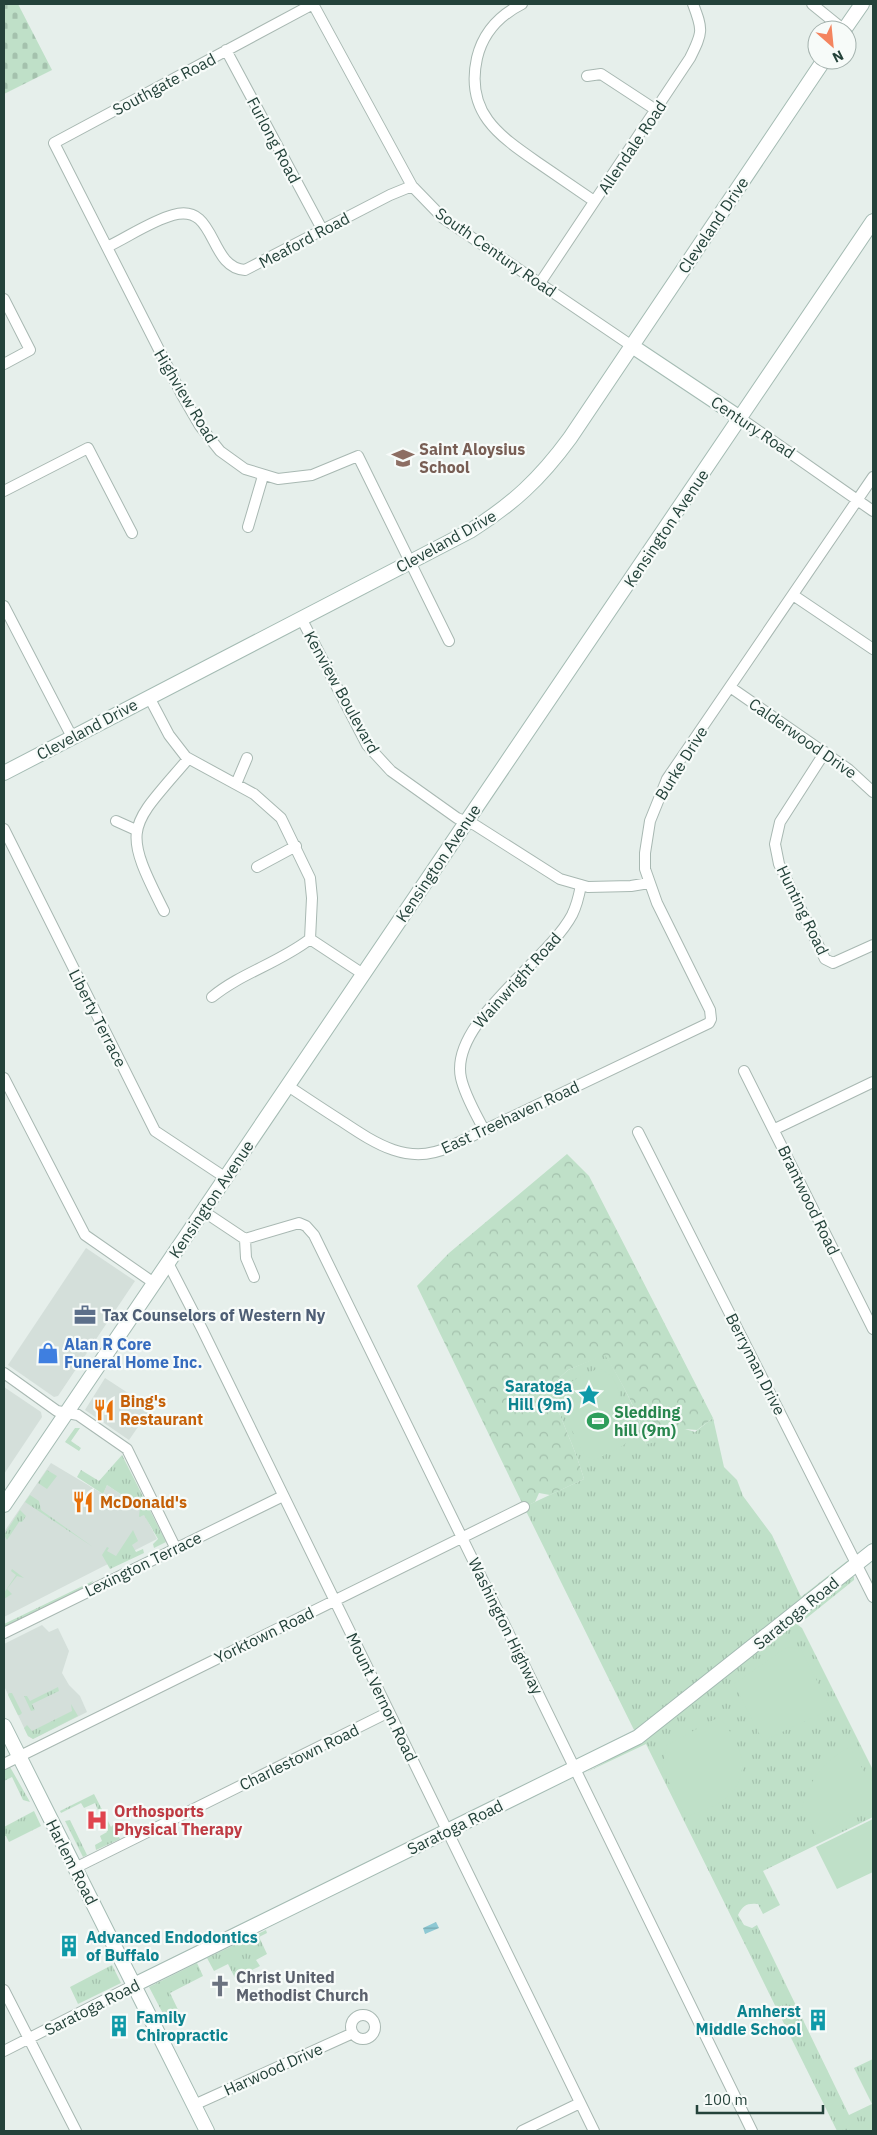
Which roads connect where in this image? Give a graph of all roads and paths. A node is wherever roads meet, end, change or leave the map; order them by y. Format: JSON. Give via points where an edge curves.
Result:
{"nodes":[{"id":1,"x":313,"y":4,"type":"edge"},
{"id":2,"x":522,"y":4,"type":"edge"},
{"id":3,"x":693,"y":4,"type":"edge"},
{"id":4,"x":812,"y":4,"type":"edge"},
{"id":5,"x":862,"y":4,"type":"edge"},
{"id":6,"x":832,"y":20,"type":"edge"},
{"id":7,"x":851,"y":20,"type":"edge"},
{"id":8,"x":226,"y":50,"type":"junction"},
{"id":9,"x":817,"y":70,"type":"edge"},
{"id":10,"x":587,"y":76,"type":"dead end"},
{"id":11,"x":656,"y":110,"type":"junction"},
{"id":12,"x":74,"y":182,"type":"joint"},
{"id":13,"x":412,"y":186,"type":"junction"},
{"id":14,"x":594,"y":201,"type":"junction"},
{"id":15,"x":873,"y":222,"type":"edge"},
{"id":16,"x":323,"y":231,"type":"junction"},
{"id":17,"x":107,"y":247,"type":"junction"},
{"id":18,"x":540,"y":283,"type":"junction"},
{"id":19,"x":4,"y":299,"type":"edge"},
{"id":20,"x":632,"y":346,"type":"junction"},
{"id":21,"x":4,"y":364,"type":"edge"},
{"id":22,"x":740,"y":418,"type":"junction"},
{"id":23,"x":263,"y":476,"type":"junction"},
{"id":24,"x":873,"y":477,"type":"edge"},
{"id":25,"x":4,"y":491,"type":"edge"},
{"id":26,"x":858,"y":500,"type":"junction"},
{"id":27,"x":873,"y":510,"type":"edge"},
{"id":28,"x":248,"y":527,"type":"dead end"},
{"id":29,"x":132,"y":533,"type":"dead end"},
{"id":30,"x":409,"y":562,"type":"junction"},
{"id":31,"x":793,"y":595,"type":"junction"},
{"id":32,"x":4,"y":606,"type":"edge"},
{"id":33,"x":301,"y":618,"type":"junction"},
{"id":34,"x":450,"y":642,"type":"dead end"},
{"id":35,"x":873,"y":649,"type":"edge"},
{"id":36,"x":730,"y":687,"type":"junction"},
{"id":37,"x":149,"y":697,"type":"junction"},
{"id":38,"x":72,"y":737,"type":"junction"},
{"id":39,"x":825,"y":752,"type":"junction"},
{"id":40,"x":247,"y":758,"type":"dead end"},
{"id":41,"x":188,"y":759,"type":"junction"},
{"id":42,"x":4,"y":773,"type":"edge"},
{"id":43,"x":236,"y":784,"type":"junction"},
{"id":44,"x":873,"y":792,"type":"edge"},
{"id":45,"x":116,"y":821,"type":"dead end"},
{"id":46,"x":467,"y":822,"type":"junction"},
{"id":47,"x":4,"y":829,"type":"edge"},
{"id":48,"x":136,"y":830,"type":"junction"},
{"id":49,"x":296,"y":846,"type":"junction"},
{"id":50,"x":257,"y":867,"type":"dead end"},
{"id":51,"x":649,"y":883,"type":"junction"},
{"id":52,"x":581,"y":886,"type":"junction"},
{"id":53,"x":164,"y":911,"type":"dead end"},
{"id":54,"x":310,"y":939,"type":"junction"},
{"id":55,"x":873,"y":945,"type":"edge"},
{"id":56,"x":363,"y":974,"type":"junction"},
{"id":57,"x":212,"y":997,"type":"dead end"},
{"id":58,"x":627,"y":1062,"type":"joint"},
{"id":59,"x":744,"y":1071,"type":"dead end"},
{"id":60,"x":4,"y":1078,"type":"edge"},
{"id":61,"x":873,"y":1082,"type":"edge"},
{"id":62,"x":288,"y":1086,"type":"junction"},
{"id":63,"x":775,"y":1129,"type":"junction"},
{"id":64,"x":484,"y":1130,"type":"junction"},
{"id":65,"x":638,"y":1132,"type":"dead end"},
{"id":66,"x":226,"y":1178,"type":"junction"},
{"id":67,"x":203,"y":1211,"type":"junction"},
{"id":68,"x":245,"y":1239,"type":"junction"},
{"id":69,"x":168,"y":1263,"type":"junction"},
{"id":70,"x":254,"y":1277,"type":"dead end"},
{"id":71,"x":154,"y":1283,"type":"junction"},
{"id":72,"x":873,"y":1329,"type":"edge"},
{"id":73,"x":4,"y":1373,"type":"edge"},
{"id":74,"x":66,"y":1413,"type":"junction"},
{"id":75,"x":282,"y":1496,"type":"junction"},
{"id":76,"x":4,"y":1505,"type":"edge"},
{"id":77,"x":524,"y":1507,"type":"dead end"},
{"id":78,"x":463,"y":1538,"type":"junction"},
{"id":79,"x":176,"y":1548,"type":"junction"},
{"id":80,"x":873,"y":1551,"type":"edge"},
{"id":81,"x":857,"y":1565,"type":"junction"},
{"id":82,"x":873,"y":1597,"type":"edge"},
{"id":83,"x":334,"y":1600,"type":"junction"},
{"id":84,"x":4,"y":1633,"type":"edge"},
{"id":85,"x":390,"y":1712,"type":"junction"},
{"id":86,"x":4,"y":1726,"type":"edge"},
{"id":87,"x":19,"y":1756,"type":"junction"},
{"id":88,"x":4,"y":1764,"type":"edge"},
{"id":89,"x":574,"y":1768,"type":"junction"},
{"id":90,"x":447,"y":1830,"type":"junction"},
{"id":91,"x":75,"y":1868,"type":"junction"},
{"id":92,"x":134,"y":1985,"type":"junction"},
{"id":93,"x":4,"y":1990,"type":"edge"},
{"id":94,"x":353,"y":2033,"type":"dead end"},
{"id":95,"x":29,"y":2039,"type":"junction"},
{"id":96,"x":4,"y":2051,"type":"edge"},
{"id":97,"x":580,"y":2103,"type":"junction"},
{"id":98,"x":194,"y":2105,"type":"junction"},
{"id":99,"x":76,"y":2131,"type":"edge"},
{"id":100,"x":207,"y":2131,"type":"edge"},
{"id":101,"x":522,"y":2131,"type":"edge"},
{"id":102,"x":594,"y":2131,"type":"edge"},
{"id":103,"x":752,"y":2131,"type":"edge"}],
"edges":[{"from":1,"to":8,"type":"street","name":"Southgate Road"},
{"from":1,"to":13,"type":"street","name":"South Century Road"},
{"from":2,"to":14,"type":"street","via":[[498,20],[483,42],[476,60],[474,80],[479,105],[489,125],[503,138]]},
{"from":3,"to":11,"type":"street","name":"Allendale Road","via":[[702,27],[698,43]]},
{"from":4,"to":6,"type":"street"},
{"from":5,"to":7,"type":"street"},
{"from":8,"to":12,"type":"street","name":"Southgate Road","via":[[54,143]]},
{"from":8,"to":16,"type":"street","name":"Furlong Road"},
{"from":9,"to":20,"type":"street","name":"Cleveland Drive"},
{"from":10,"to":11,"type":"street","via":[[601,74]]},
{"from":11,"to":14,"type":"street","name":"Allendale Road"},
{"from":12,"to":17,"type":"street","name":"Highview Road"},
{"from":13,"to":16,"type":"street","name":"Meaford Road"},
{"from":13,"to":18,"type":"street","name":"South Century Road","via":[[443,218]]},
{"from":14,"to":18,"type":"street","name":"Allendale Road"},
{"from":15,"to":22,"type":"street","name":"Kensington Avenue"},
{"from":16,"to":17,"type":"street","name":"Meaford Road","via":[[246,270],[226,262],[206,226],[195,216],[187,214],[172,215]]},
{"from":17,"to":23,"type":"street","name":"Highview Road","via":[[204,432],[232,461]]},
{"from":18,"to":20,"type":"street","name":"South Century Road"},
{"from":19,"to":21,"type":"street","via":[[30,350]]},
{"from":20,"to":22,"type":"street","name":"Century Road"},
{"from":20,"to":30,"type":"street","name":"Cleveland Drive","via":[[560,452],[530,487],[492,517]]},
{"from":22,"to":26,"type":"street","name":"Century Road"},
{"from":22,"to":46,"type":"street","name":"Kensington Avenue"},
{"from":23,"to":28,"type":"street"},
{"from":23,"to":30,"type":"street","name":"Highview Road","via":[[278,479],[312,475],[358,456]]},
{"from":24,"to":26,"type":"street","name":"Burke Drive"},
{"from":25,"to":29,"type":"street","via":[[88,448]]},
{"from":26,"to":27,"type":"street","name":"Century Road"},
{"from":26,"to":31,"type":"street","name":"Burke Drive"},
{"from":30,"to":33,"type":"street","name":"Cleveland Drive"},
{"from":30,"to":34,"type":"street"},
{"from":31,"to":35,"type":"street"},
{"from":31,"to":36,"type":"street","name":"Burke Drive"},
{"from":32,"to":38,"type":"street"},
{"from":33,"to":37,"type":"street","name":"Cleveland Drive"},
{"from":33,"to":46,"type":"street","name":"Kenview Boulevard","via":[[371,751],[391,771]]},
{"from":36,"to":39,"type":"street","name":"Calderwood Drive"},
{"from":36,"to":51,"type":"street","name":"Burke Drive","via":[[667,779],[655,806],[645,853]]},
{"from":37,"to":38,"type":"street","name":"Cleveland Drive"},
{"from":37,"to":41,"type":"street","via":[[169,735]]},
{"from":38,"to":42,"type":"street","name":"Cleveland Drive"},
{"from":39,"to":44,"type":"street","name":"Calderwood Drive"},
{"from":39,"to":55,"type":"street","name":"Hunting Road","via":[[780,822],[776,844],[780,864],[825,959],[838,961]]},
{"from":40,"to":43,"type":"street"},
{"from":41,"to":43,"type":"street"},
{"from":41,"to":48,"type":"street","via":[[147,807]]},
{"from":43,"to":49,"type":"street","via":[[276,812]]},
{"from":45,"to":48,"type":"street"},
{"from":46,"to":52,"type":"street","name":"Kenview Boulevard","via":[[556,876]]},
{"from":46,"to":56,"type":"street","name":"Kensington Avenue"},
{"from":47,"to":66,"type":"street","name":"Liberty Terrace","via":[[155,1131]]},
{"from":48,"to":53,"type":"street","via":[[138,856]]},
{"from":49,"to":50,"type":"street"},
{"from":49,"to":54,"type":"street","via":[[312,888]]},
{"from":51,"to":52,"type":"street","name":"Kenview Boulevard"},
{"from":51,"to":58,"type":"street","name":"Burke Drive","via":[[710,1010],[711,1019],[704,1026]]},
{"from":52,"to":64,"type":"street","name":"Wainwright Road","via":[[571,916],[559,934],[485,1014],[463,1047],[461,1078]]},
{"from":54,"to":56,"type":"street"},
{"from":54,"to":57,"type":"street","via":[[288,955],[225,986]]},
{"from":56,"to":62,"type":"street","name":"Kensington Avenue"},
{"from":58,"to":64,"type":"street","name":"East Treehaven Road"},
{"from":59,"to":63,"type":"street","name":"Brantwood Road"},
{"from":60,"to":71,"type":"street","via":[[85,1236]]},
{"from":61,"to":63,"type":"street"},
{"from":62,"to":64,"type":"street","name":"East Treehaven Road","via":[[384,1148],[403,1154],[443,1150]]},
{"from":62,"to":66,"type":"street","name":"Kensington Avenue"},
{"from":63,"to":72,"type":"street","name":"Brantwood Road"},
{"from":65,"to":81,"type":"street","name":"Berryman Drive"},
{"from":66,"to":67,"type":"street","name":"Kensington Avenue"},
{"from":67,"to":68,"type":"street"},
{"from":67,"to":69,"type":"street","name":"Kensington Avenue"},
{"from":68,"to":70,"type":"street","via":[[247,1260]]},
{"from":68,"to":78,"type":"street","name":"Washington Highway","via":[[299,1223],[311,1230]]},
{"from":69,"to":71,"type":"street","name":"Kensington Avenue"},
{"from":69,"to":75,"type":"street","name":"Mount Vernon Road"},
{"from":71,"to":74,"type":"street","name":"Kensington Avenue"},
{"from":73,"to":74,"type":"street","via":[[49,1406]]},
{"from":74,"to":76,"type":"street","name":"Kensington Avenue"},
{"from":74,"to":79,"type":"street","via":[[78,1416],[130,1452]]},
{"from":75,"to":79,"type":"street","name":"Lexington Terrace"},
{"from":75,"to":83,"type":"street","name":"Mount Vernon Road"},
{"from":77,"to":78,"type":"street","name":"Yorktown Road"},
{"from":78,"to":83,"type":"street","name":"Yorktown Road"},
{"from":78,"to":89,"type":"street","name":"Washington Highway"},
{"from":79,"to":84,"type":"street","name":"Lexington Terrace"},
{"from":80,"to":81,"type":"street","name":"Saratoga Road"},
{"from":81,"to":82,"type":"street","name":"Berryman Drive"},
{"from":81,"to":89,"type":"street","name":"Saratoga Road","via":[[652,1728]]},
{"from":83,"to":85,"type":"street","name":"Mount Vernon Road"},
{"from":83,"to":87,"type":"street","name":"Yorktown Road"},
{"from":85,"to":90,"type":"street","name":"Mount Vernon Road"},
{"from":85,"to":91,"type":"street","name":"Charlestown Road"},
{"from":86,"to":87,"type":"street","name":"Harlem Road"},
{"from":87,"to":88,"type":"street","name":"Yorktown Road"},
{"from":87,"to":91,"type":"street","name":"Harlem Road"},
{"from":89,"to":90,"type":"street","name":"Saratoga Road"},
{"from":89,"to":103,"type":"street","name":"Washington Highway"},
{"from":90,"to":92,"type":"street","name":"Saratoga Road"},
{"from":90,"to":97,"type":"street","name":"Mount Vernon Road"},
{"from":91,"to":92,"type":"street","name":"Harlem Road"},
{"from":92,"to":95,"type":"street","name":"Saratoga Road"},
{"from":92,"to":98,"type":"street","name":"Harlem Road"},
{"from":93,"to":95,"type":"street"},
{"from":94,"to":98,"type":"street","name":"Harwood Drive"},
{"from":95,"to":96,"type":"street","name":"Saratoga Road"},
{"from":95,"to":99,"type":"street"},
{"from":97,"to":101,"type":"street"},
{"from":97,"to":102,"type":"street","name":"Mount Vernon Road"},
{"from":98,"to":100,"type":"street","name":"Harlem Road"}]}
